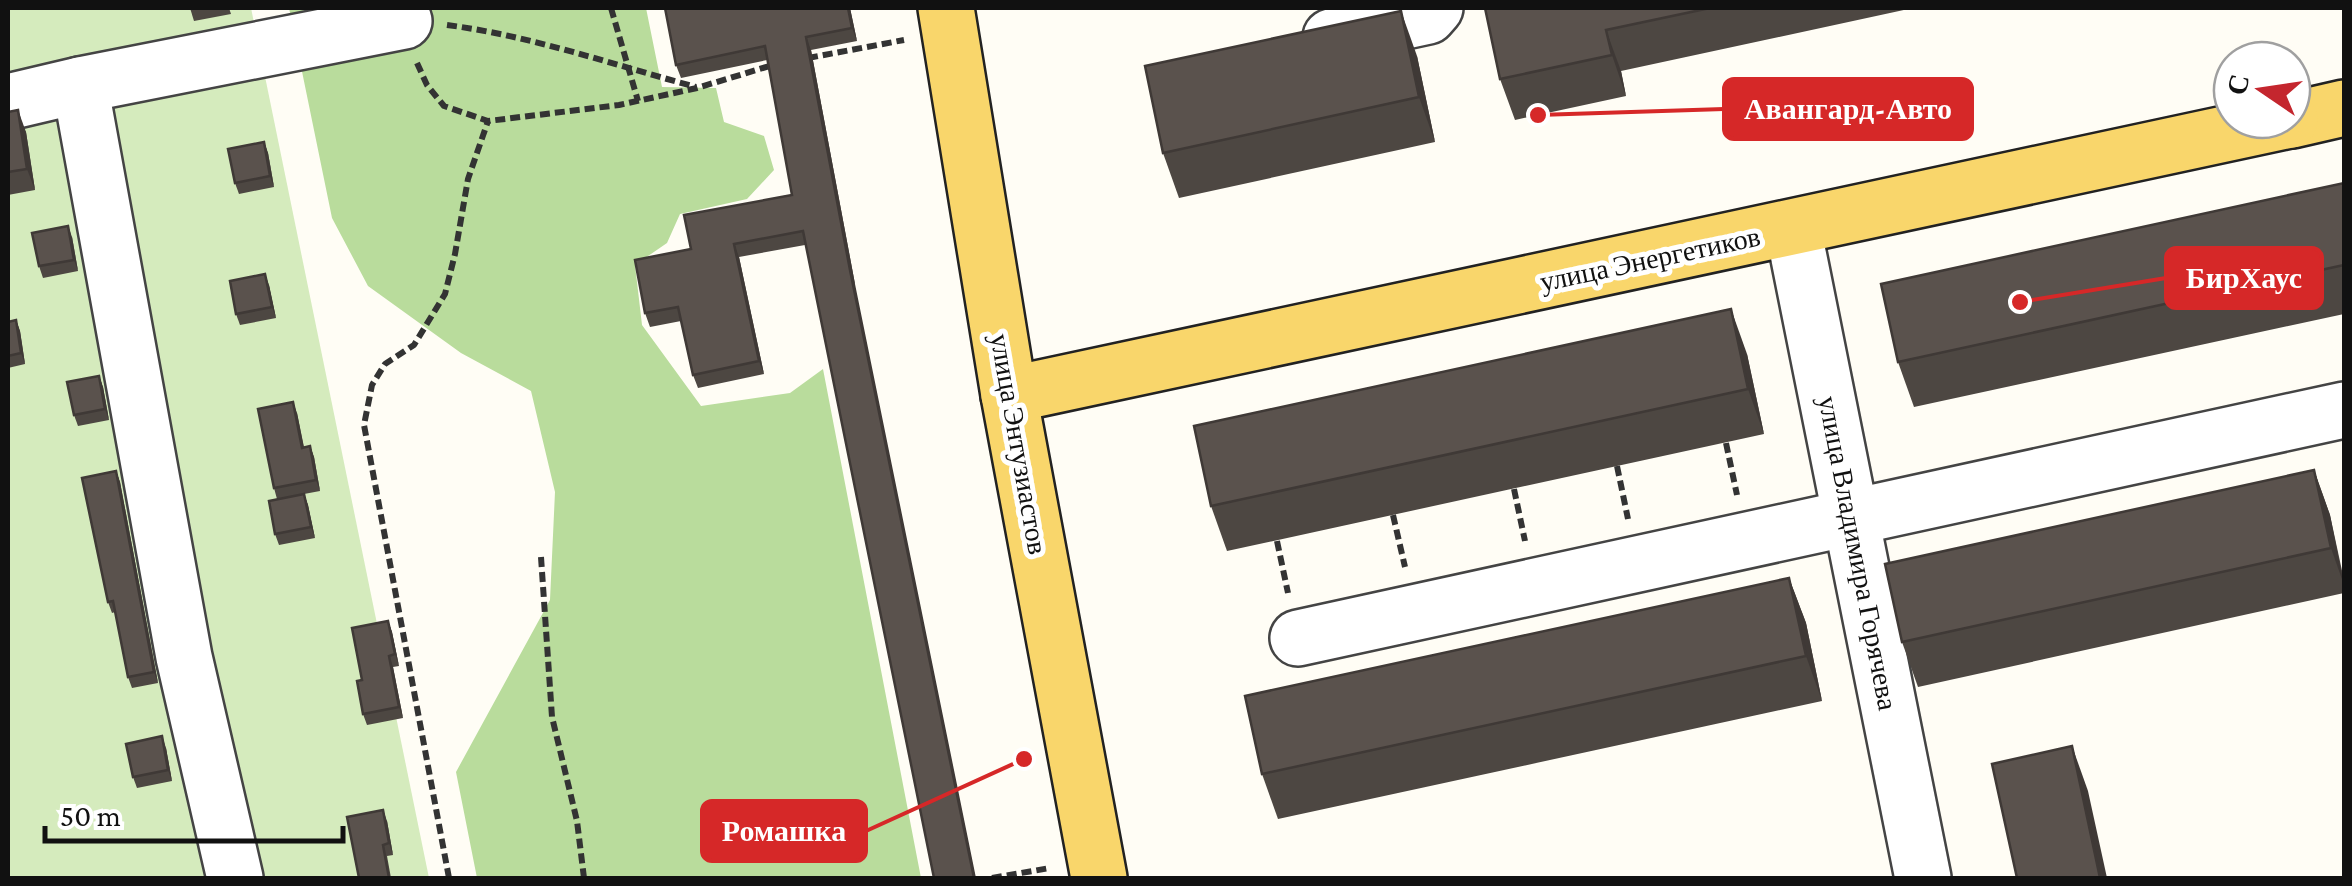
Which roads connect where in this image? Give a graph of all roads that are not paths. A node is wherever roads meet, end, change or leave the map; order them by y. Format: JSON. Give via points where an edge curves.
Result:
{"nodes":[{"id":1,"x":1435,"y":8,"type":"edge"},
{"id":2,"x":948,"y":19,"type":"edge"},
{"id":3,"x":404,"y":21,"type":"road end"},
{"id":4,"x":1282,"y":48,"type":"edge"},
{"id":5,"x":80,"y":85,"type":"junction"},
{"id":6,"x":8,"y":102,"type":"edge"},
{"id":7,"x":2344,"y":108,"type":"edge"},
{"id":8,"x":2312,"y":115,"type":"edge"},
{"id":9,"x":2212,"y":137,"type":"edge"},
{"id":10,"x":1793,"y":228,"type":"junction"},
{"id":11,"x":1010,"y":395,"type":"junction"},
{"id":12,"x":2344,"y":410,"type":"edge"},
{"id":13,"x":1850,"y":518,"type":"junction"},
{"id":14,"x":1298,"y":638,"type":"dead end"},
{"id":15,"x":1097,"y":869,"type":"edge"},
{"id":16,"x":236,"y":878,"type":"edge"},
{"id":17,"x":1923,"y":878,"type":"edge"}],
"edges":[{"from":1,"to":4,"type":"street","via":[[1428,16]]},
{"from":2,"to":11,"type":"main road","name":"улица Энтузиастов"},
{"from":3,"to":5,"type":"street"},
{"from":5,"to":6,"type":"street"},
{"from":5,"to":16,"type":"street","via":[[184,656]]},
{"from":7,"to":8,"type":"main road","name":"улица Энергетиков"},
{"from":9,"to":10,"type":"main road","name":"улица Энергетиков"},
{"from":10,"to":11,"type":"main road","name":"улица Энергетиков"},
{"from":10,"to":13,"type":"street","name":"улица Владимира Горячева"},
{"from":11,"to":15,"type":"main road","name":"улица Энтузиастов"},
{"from":12,"to":13,"type":"street"},
{"from":13,"to":14,"type":"street"},
{"from":13,"to":17,"type":"street","name":"улица Владимира Горячева"}]}
